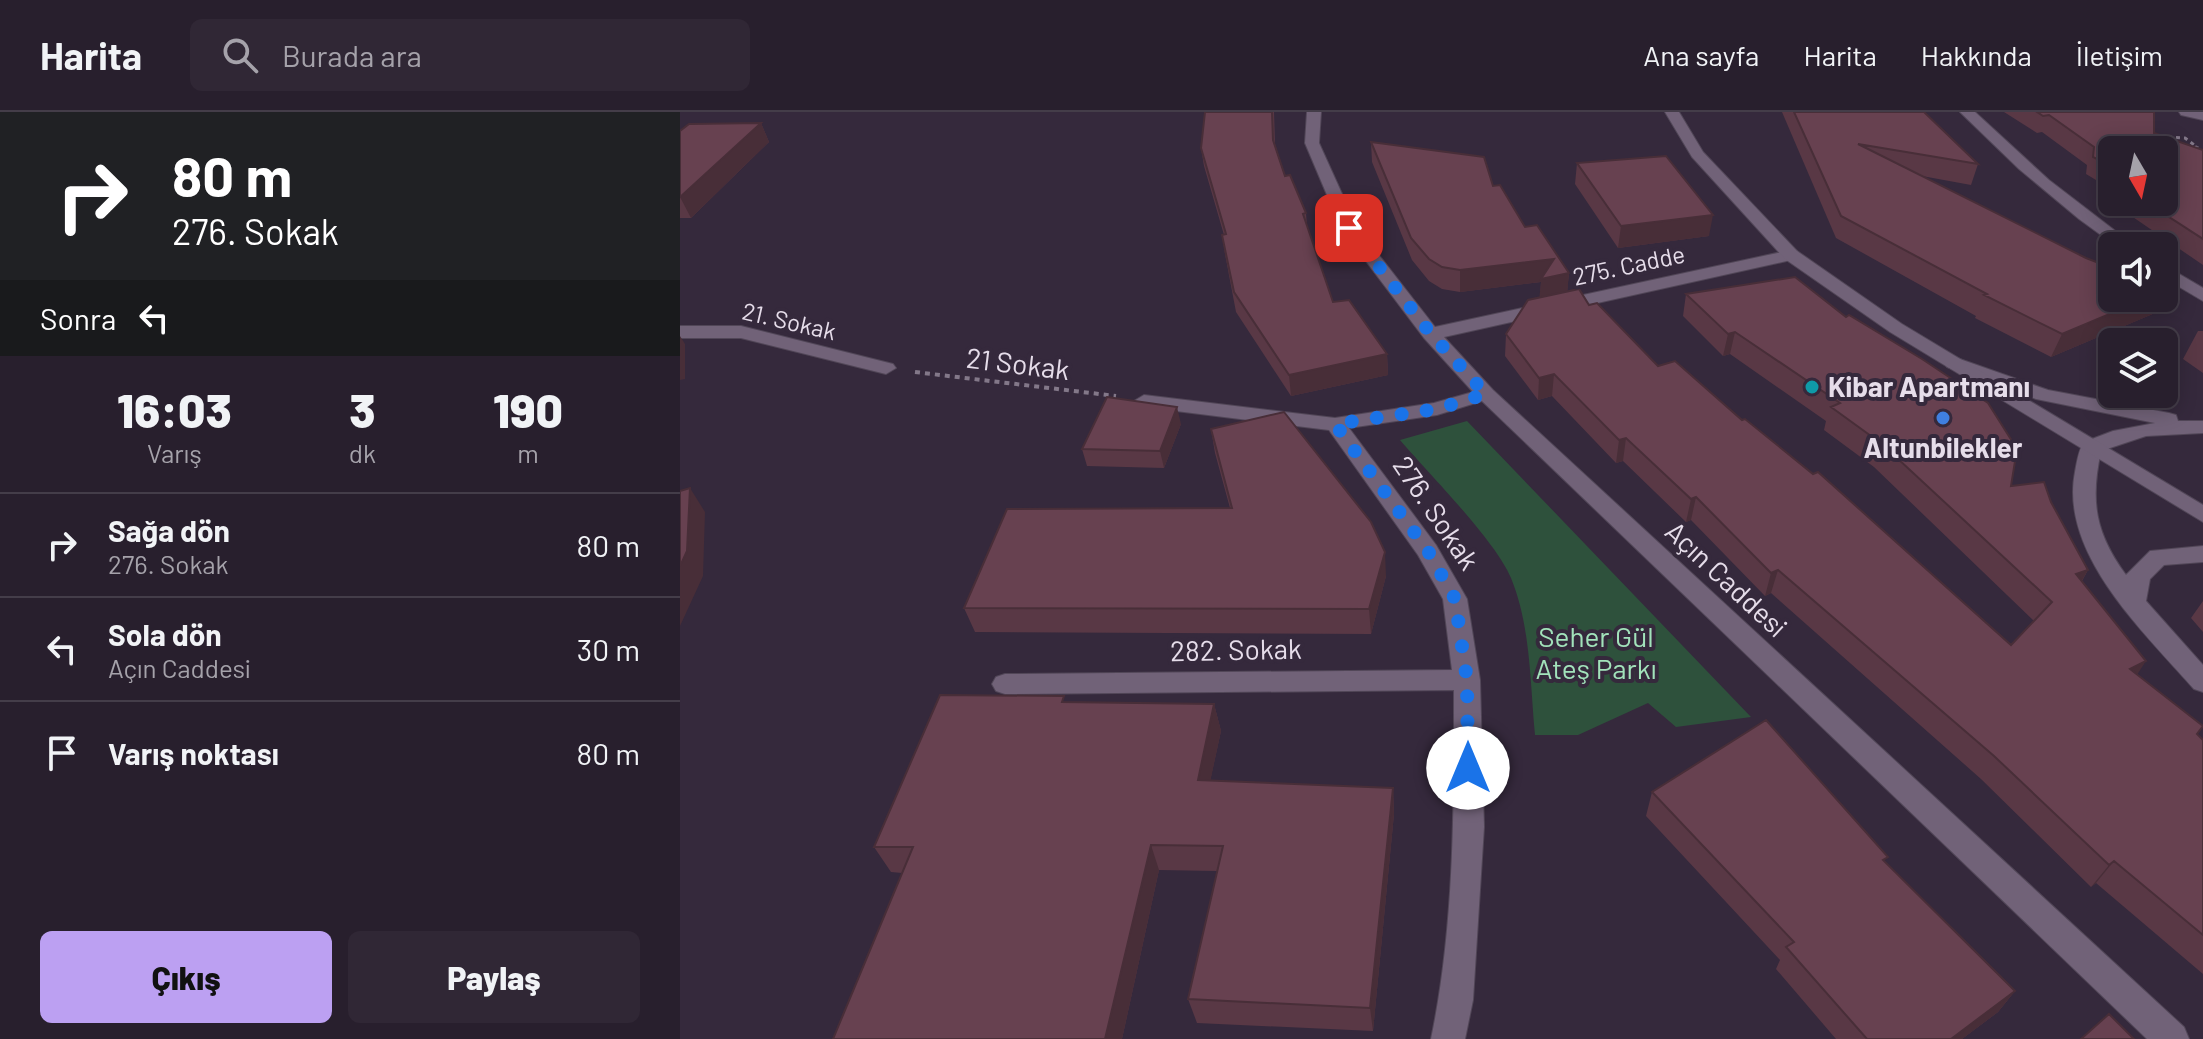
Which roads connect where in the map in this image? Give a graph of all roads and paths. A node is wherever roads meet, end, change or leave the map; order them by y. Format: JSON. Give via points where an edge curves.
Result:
{"nodes":[{"id":1,"x":1314,"y":112,"type":"edge"},
{"id":2,"x":1672,"y":112,"type":"edge"},
{"id":3,"x":1967,"y":112,"type":"edge"},
{"id":4,"x":2186,"y":112,"type":"edge"},
{"id":5,"x":2202,"y":115,"type":"edge"},
{"id":6,"x":2178,"y":138,"type":"edge"},
{"id":7,"x":2197,"y":146,"type":"junction"},
{"id":8,"x":2203,"y":147,"type":"edge"},
{"id":9,"x":2178,"y":149,"type":"edge"},
{"id":10,"x":2187,"y":150,"type":"junction"},
{"id":11,"x":2195,"y":157,"type":"edge"},
{"id":12,"x":2106,"y":232,"type":"edge"},
{"id":13,"x":1791,"y":255,"type":"junction"},
{"id":14,"x":2178,"y":279,"type":"edge"},
{"id":15,"x":2203,"y":296,"type":"edge"},
{"id":16,"x":680,"y":332,"type":"edge"},
{"id":17,"x":1431,"y":334,"type":"junction"},
{"id":18,"x":1949,"y":361,"type":"junction"},
{"id":19,"x":886,"y":368,"type":"joint"},
{"id":20,"x":1486,"y":394,"type":"junction"},
{"id":21,"x":1144,"y":401,"type":"joint"},
{"id":22,"x":1335,"y":424,"type":"junction"},
{"id":23,"x":2203,"y":426,"type":"edge"},
{"id":24,"x":2091,"y":447,"type":"junction"},
{"id":25,"x":2203,"y":515,"type":"edge"},
{"id":26,"x":2203,"y":554,"type":"edge"},
{"id":27,"x":2134,"y":601,"type":"junction"},
{"id":28,"x":1467,"y":680,"type":"junction"},
{"id":29,"x":2203,"y":682,"type":"edge"},
{"id":30,"x":1005,"y":684,"type":"dead end"},
{"id":31,"x":1448,"y":1039,"type":"edge"},
{"id":32,"x":2172,"y":1039,"type":"edge"}],
"edges":[{"from":1,"to":17,"type":"street","name":"Açın Caddesi","via":[[1312,143],[1349,228]]},
{"from":2,"to":13,"type":"street","via":[[1697,154]]},
{"from":3,"to":12,"type":"street"},
{"from":4,"to":5,"type":"street"},
{"from":6,"to":7,"type":"path"},
{"from":7,"to":8,"type":"path"},
{"from":7,"to":10,"type":"path"},
{"from":9,"to":10,"type":"path"},
{"from":10,"to":11,"type":"path"},
{"from":13,"to":17,"type":"street","name":"275. Cadde"},
{"from":13,"to":18,"type":"street"},
{"from":14,"to":15,"type":"street"},
{"from":16,"to":19,"type":"street","name":"21. Sokak","via":[[741,332]]},
{"from":17,"to":20,"type":"street","name":"Açın Caddesi"},
{"from":18,"to":23,"type":"street","via":[[2043,395]]},
{"from":18,"to":24,"type":"street"},
{"from":19,"to":21,"type":"path","name":"21 Sokak"},
{"from":20,"to":22,"type":"street","name":"276. Sokak","via":[[1437,409]]},
{"from":20,"to":32,"type":"street","name":"Açın Caddesi"},
{"from":21,"to":22,"type":"street"},
{"from":22,"to":28,"type":"street","name":"276. Sokak","via":[[1428,551],[1455,599]]},
{"from":23,"to":24,"type":"street","via":[[2125,432]]},
{"from":24,"to":25,"type":"street"},
{"from":24,"to":27,"type":"street","via":[[2084,490],[2087,518],[2095,546]]},
{"from":26,"to":27,"type":"street","via":[[2158,557],[2138,576]]},
{"from":27,"to":29,"type":"street"},
{"from":28,"to":30,"type":"street","name":"282. Sokak"},
{"from":28,"to":31,"type":"street","name":"276. Sokak","via":[[1469,827],[1456,1000]]}]}
